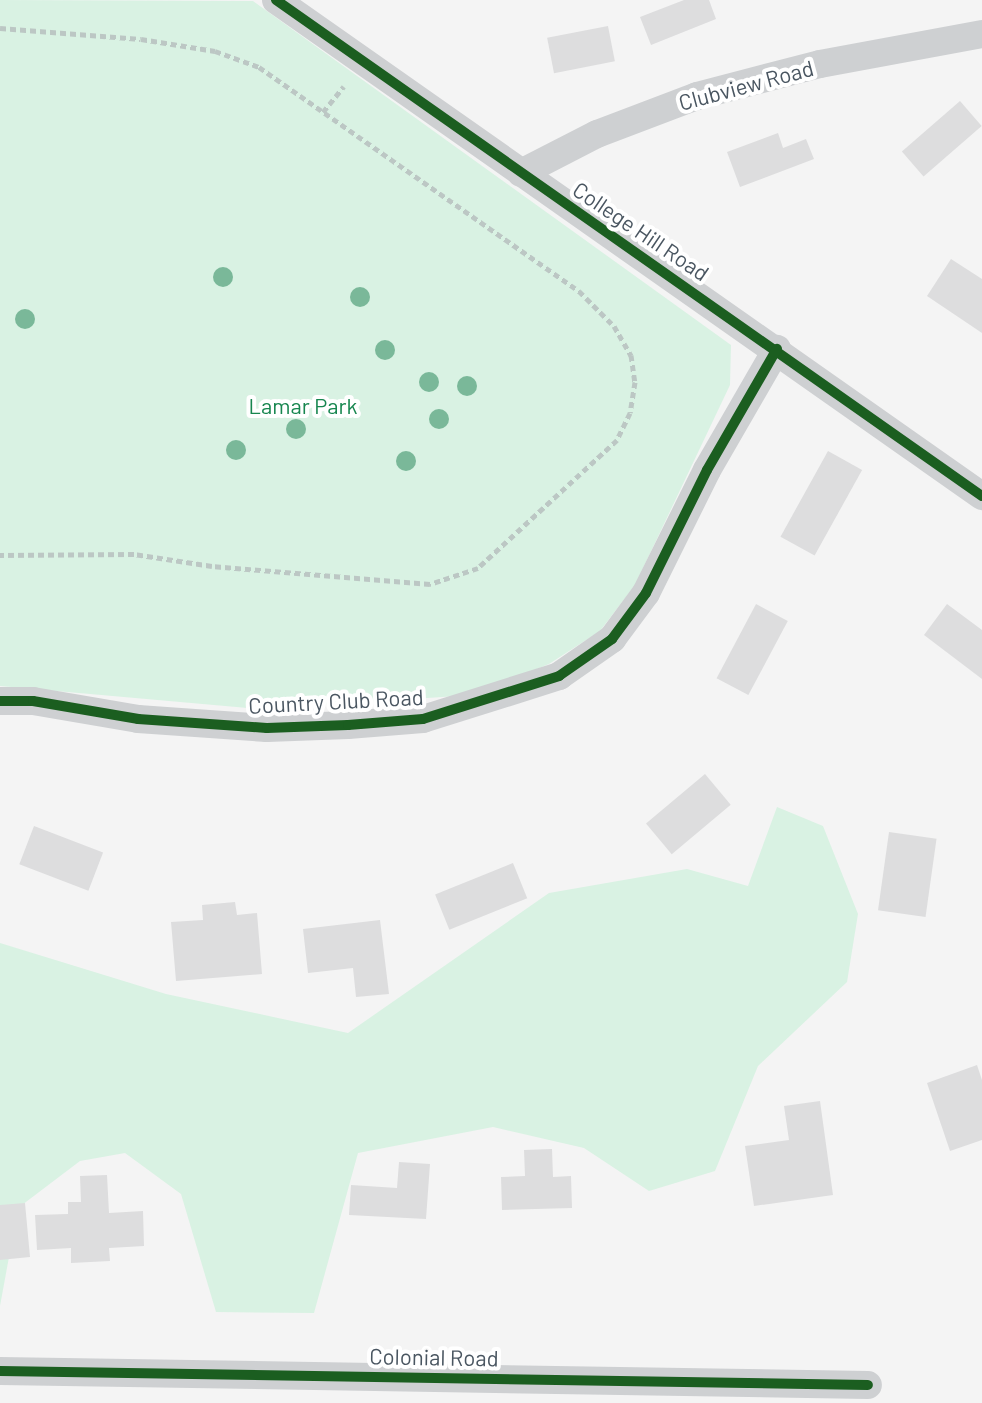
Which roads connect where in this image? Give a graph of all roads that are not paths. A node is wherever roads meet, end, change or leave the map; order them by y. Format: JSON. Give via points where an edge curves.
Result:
{"nodes":[{"id":1,"x":276,"y":0,"type":"edge"},
{"id":2,"x":982,"y":34,"type":"edge"},
{"id":3,"x":521,"y":173,"type":"junction"},
{"id":4,"x":777,"y":349,"type":"junction"},
{"id":5,"x":982,"y":496,"type":"edge"},
{"id":6,"x":0,"y":701,"type":"edge"},
{"id":7,"x":0,"y":1371,"type":"edge"},
{"id":8,"x":868,"y":1385,"type":"dead end"}],
"edges":[{"from":1,"to":3,"type":"street","name":"College Hill Road"},
{"from":2,"to":3,"type":"street","name":"Clubview Road","via":[[820,64],[697,96],[597,134]]},
{"from":3,"to":4,"type":"street","name":"College Hill Road"},
{"from":4,"to":5,"type":"street","name":"College Hill Road"},
{"from":4,"to":6,"type":"street","name":"Country Club Road","via":[[707,470],[646,593],[612,639],[559,676],[423,719],[337,725],[267,728],[138,719],[33,701]]},
{"from":7,"to":8,"type":"street","name":"Colonial Road"}]}
